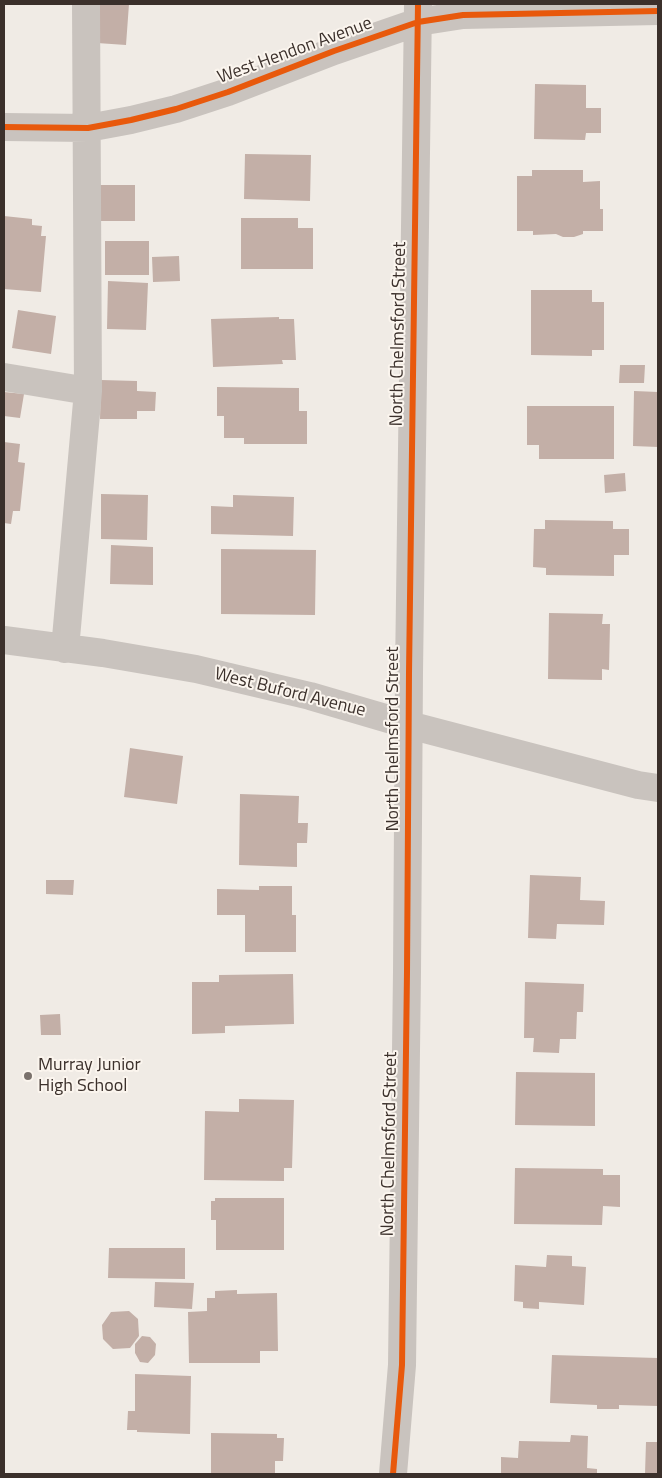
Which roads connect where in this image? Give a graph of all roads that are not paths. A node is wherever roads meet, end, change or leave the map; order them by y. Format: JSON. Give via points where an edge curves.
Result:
{"nodes":[{"id":1,"x":86,"y":4,"type":"edge"},
{"id":2,"x":658,"y":11,"type":"edge"},
{"id":3,"x":418,"y":13,"type":"edge"},
{"id":4,"x":4,"y":127,"type":"edge"},
{"id":5,"x":88,"y":128,"type":"junction"},
{"id":6,"x":4,"y":377,"type":"edge"},
{"id":7,"x":88,"y":391,"type":"junction"},
{"id":8,"x":4,"y":640,"type":"edge"},
{"id":9,"x":65,"y":649,"type":"junction"},
{"id":10,"x":409,"y":725,"type":"junction"},
{"id":11,"x":658,"y":788,"type":"edge"},
{"id":12,"x":393,"y":1474,"type":"edge"}],
"edges":[{"from":1,"to":5,"type":"street"},
{"from":2,"to":3,"type":"street","name":"West Hendon Avenue"},
{"from":3,"to":5,"type":"street","name":"West Hendon Avenue","via":[[334,51],[228,92],[176,109]]},
{"from":3,"to":10,"type":"street","name":"North Chelmsford Street"},
{"from":4,"to":5,"type":"street","name":"West Hendon Avenue"},
{"from":5,"to":7,"type":"street"},
{"from":6,"to":7,"type":"street"},
{"from":7,"to":9,"type":"street"},
{"from":8,"to":9,"type":"street","name":"West Buford Avenue"},
{"from":9,"to":10,"type":"street","name":"West Buford Avenue","via":[[196,669],[310,696]]},
{"from":10,"to":11,"type":"street","name":"West Buford Avenue"},
{"from":10,"to":12,"type":"street","name":"North Chelmsford Street","via":[[402,1365]]}]}
